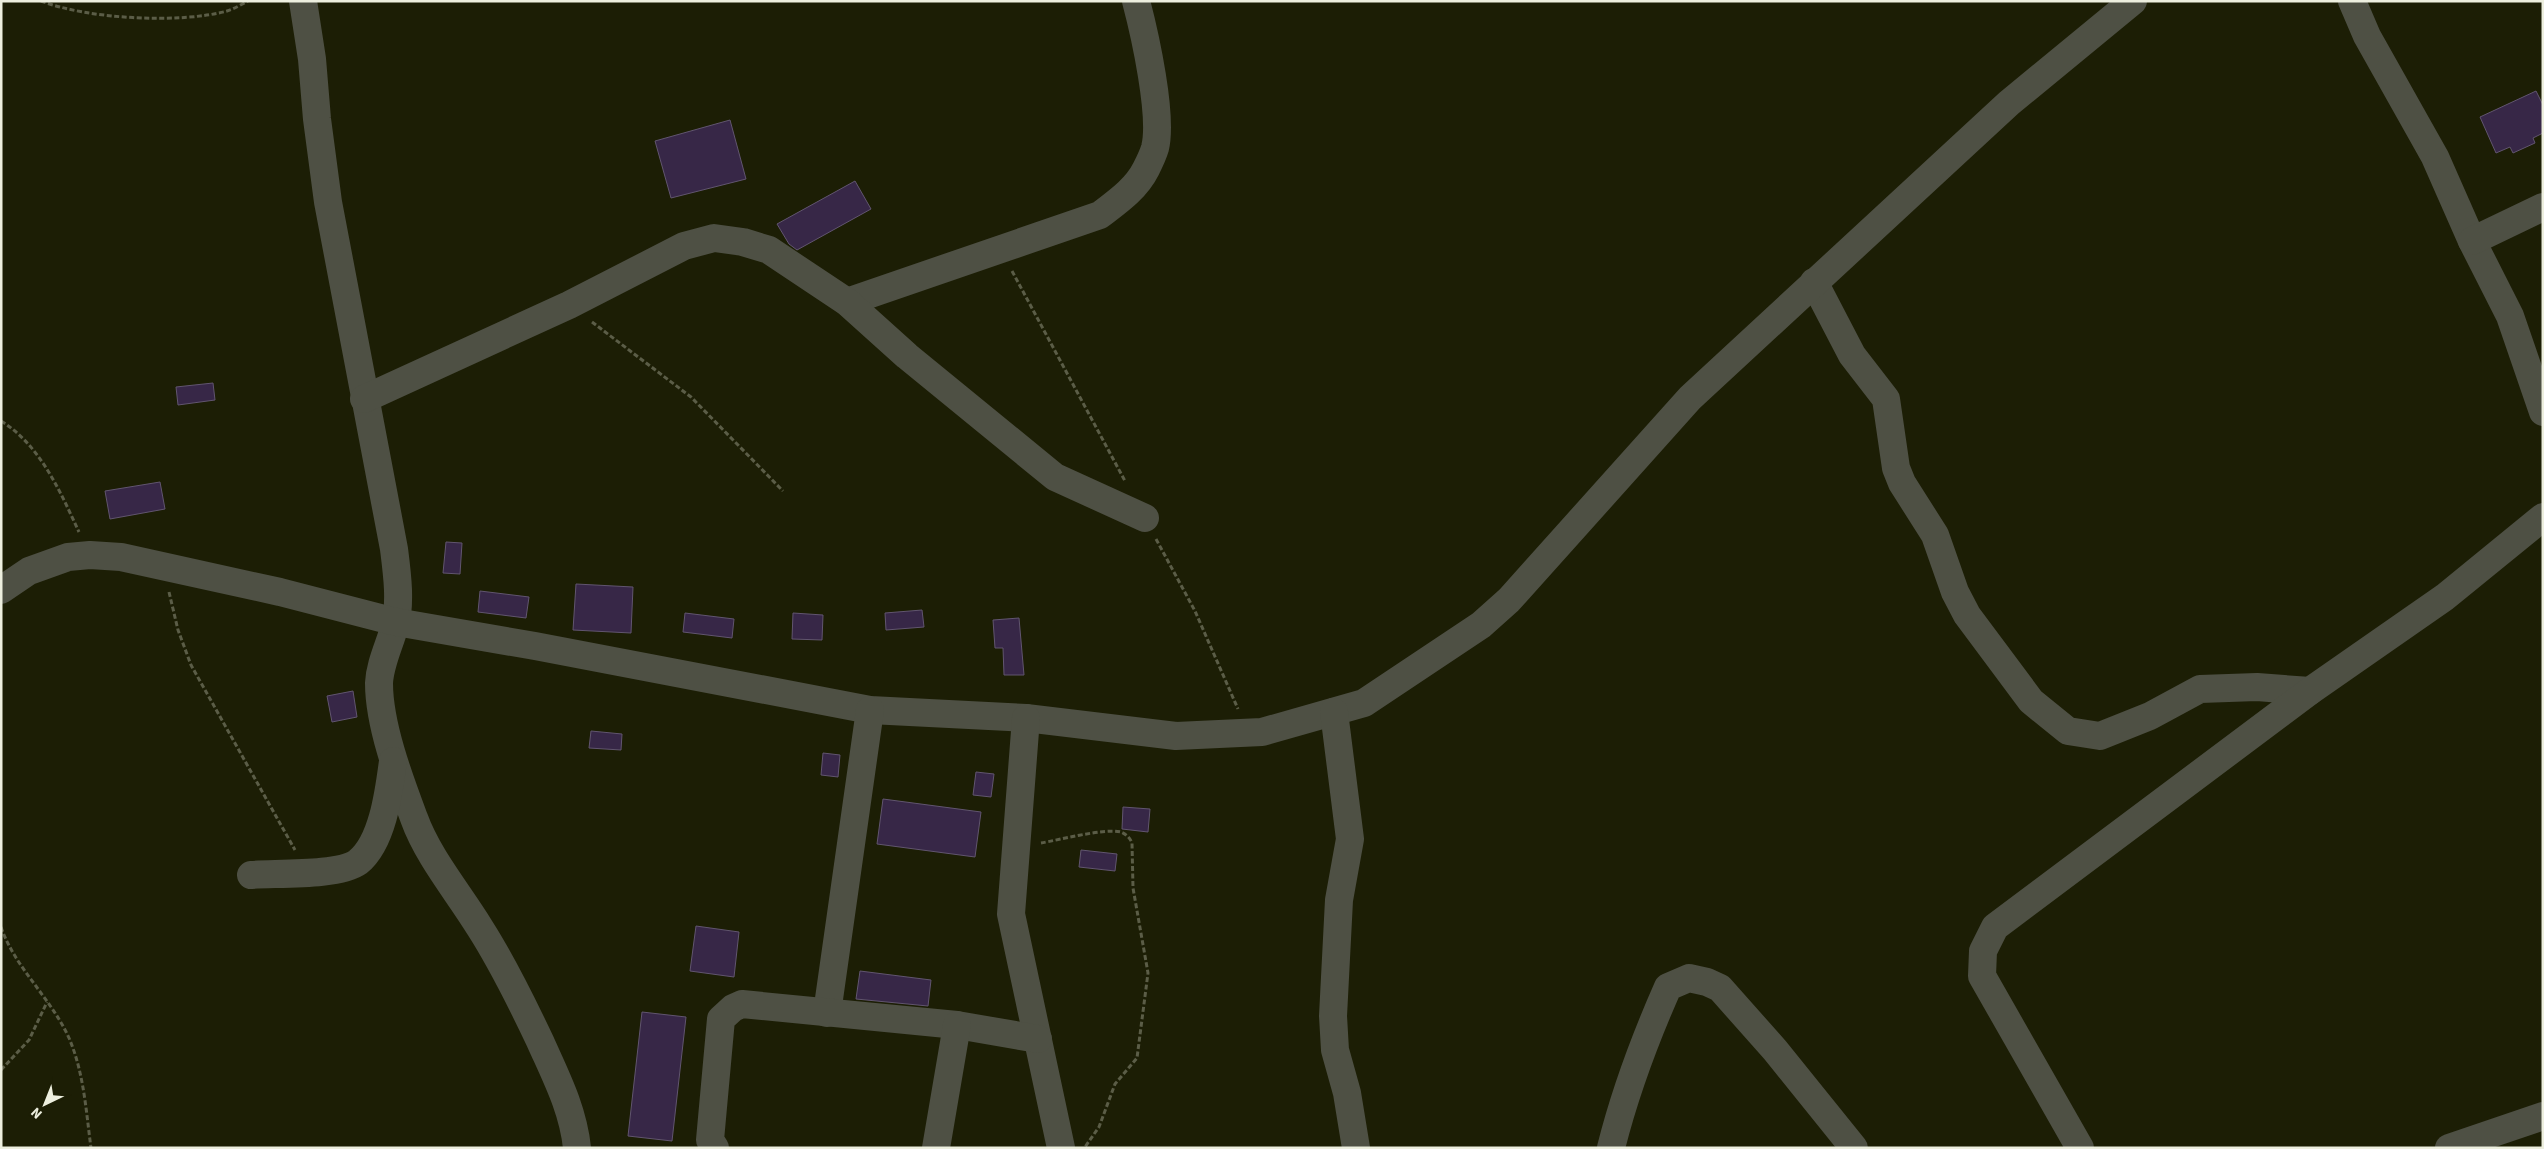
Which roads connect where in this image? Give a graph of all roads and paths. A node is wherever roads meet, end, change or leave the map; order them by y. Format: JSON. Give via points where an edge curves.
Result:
{"nodes":[{"id":1,"x":41,"y":1,"type":"edge"},
{"id":2,"x":248,"y":1,"type":"edge"},
{"id":3,"x":303,"y":1,"type":"edge"},
{"id":4,"x":1136,"y":1,"type":"edge"},
{"id":5,"x":2133,"y":1,"type":"edge"},
{"id":6,"x":2352,"y":1,"type":"edge"},
{"id":7,"x":2543,"y":207,"type":"edge"},
{"id":8,"x":2472,"y":241,"type":"junction"},
{"id":9,"x":1814,"y":282,"type":"junction"},
{"id":10,"x":847,"y":302,"type":"junction"},
{"id":11,"x":569,"y":305,"type":"junction"},
{"id":12,"x":364,"y":399,"type":"junction"},
{"id":13,"x":2543,"y":412,"type":"edge"},
{"id":14,"x":1,"y":421,"type":"edge"},
{"id":15,"x":783,"y":491,"type":"dead end"},
{"id":16,"x":2543,"y":517,"type":"edge"},
{"id":17,"x":1145,"y":518,"type":"dead end"},
{"id":18,"x":90,"y":555,"type":"junction"},
{"id":19,"x":162,"y":565,"type":"junction"},
{"id":20,"x":1,"y":590,"type":"edge"},
{"id":21,"x":396,"y":622,"type":"junction"},
{"id":22,"x":2310,"y":691,"type":"junction"},
{"id":23,"x":870,"y":710,"type":"junction"},
{"id":24,"x":1334,"y":712,"type":"junction"},
{"id":25,"x":1026,"y":718,"type":"junction"},
{"id":26,"x":394,"y":758,"type":"junction"},
{"id":27,"x":1016,"y":847,"type":"junction"},
{"id":28,"x":307,"y":872,"type":"junction"},
{"id":29,"x":251,"y":875,"type":"dead end"},
{"id":30,"x":1,"y":927,"type":"edge"},
{"id":31,"x":47,"y":1002,"type":"junction"},
{"id":32,"x":827,"y":1013,"type":"junction"},
{"id":33,"x":957,"y":1025,"type":"junction"},
{"id":34,"x":1038,"y":1039,"type":"junction"},
{"id":35,"x":1,"y":1070,"type":"edge"},
{"id":36,"x":2543,"y":1116,"type":"edge"},
{"id":37,"x":1848,"y":1139,"type":"edge"},
{"id":38,"x":91,"y":1148,"type":"edge"},
{"id":39,"x":577,"y":1148,"type":"edge"},
{"id":40,"x":715,"y":1148,"type":"edge"},
{"id":41,"x":936,"y":1148,"type":"edge"},
{"id":42,"x":1061,"y":1148,"type":"edge"},
{"id":43,"x":1085,"y":1148,"type":"edge"},
{"id":44,"x":1356,"y":1148,"type":"edge"},
{"id":45,"x":1611,"y":1148,"type":"edge"},
{"id":46,"x":1868,"y":1148,"type":"edge"},
{"id":47,"x":2080,"y":1148,"type":"edge"},
{"id":48,"x":2448,"y":1148,"type":"edge"}],
"edges":[{"from":1,"to":2,"type":"path","via":[[91,13],[178,18],[228,11]]},
{"from":3,"to":12,"type":"street","via":[[328,202]]},
{"from":4,"to":10,"type":"street","via":[[1146,42],[1156,123],[1155,148],[1145,171],[1128,192],[1100,215]]},
{"from":5,"to":9,"type":"street","via":[[2009,104]]},
{"from":6,"to":8,"type":"street","via":[[2366,36],[2435,157]]},
{"from":7,"to":8,"type":"street"},
{"from":8,"to":13,"type":"street","via":[[2510,316]]},
{"from":9,"to":22,"type":"street","via":[[1852,355],[1886,399],[1896,468],[1935,534],[1967,615],[2031,701],[2068,731],[2100,736],[2150,716],[2200,689],[2257,687]]},
{"from":9,"to":24,"type":"street","via":[[1690,398],[1509,600],[1481,625],[1424,665],[1364,703]]},
{"from":10,"to":11,"type":"street","via":[[769,250],[714,238],[684,246]]},
{"from":10,"to":17,"type":"street","via":[[907,356],[1054,477]]},
{"from":11,"to":12,"type":"street"},
{"from":11,"to":15,"type":"path","via":[[691,397]]},
{"from":12,"to":21,"type":"street","via":[[394,549],[398,579]]},
{"from":14,"to":18,"type":"path","via":[[19,432],[39,457]]},
{"from":16,"to":22,"type":"street","via":[[2445,596]]},
{"from":18,"to":19,"type":"street"},
{"from":18,"to":20,"type":"street","via":[[49,562]]},
{"from":19,"to":21,"type":"street"},
{"from":19,"to":28,"type":"path","via":[[178,630],[191,665]]},
{"from":21,"to":23,"type":"street"},
{"from":21,"to":26,"type":"street","via":[[379,682],[382,714]]},
{"from":22,"to":47,"type":"street","via":[[1995,927],[1983,951],[1982,976]]},
{"from":23,"to":25,"type":"street"},
{"from":23,"to":32,"type":"street"},
{"from":24,"to":25,"type":"street","via":[[1262,732],[1176,736]]},
{"from":24,"to":44,"type":"street","via":[[1350,839],[1340,900],[1333,1016],[1335,1050],[1347,1093]]},
{"from":25,"to":27,"type":"street"},
{"from":26,"to":28,"type":"street","via":[[385,810],[371,845],[358,862],[337,870]]},
{"from":26,"to":39,"type":"street","via":[[415,820],[506,974],[568,1101]]},
{"from":27,"to":34,"type":"street","via":[[1011,914]]},
{"from":27,"to":43,"type":"path","via":[[1105,832],[1122,832],[1132,843],[1133,888],[1148,974],[1137,1058],[1115,1084],[1099,1127]]},
{"from":28,"to":29,"type":"street"},
{"from":30,"to":31,"type":"path","via":[[7,944]]},
{"from":31,"to":35,"type":"path","via":[[29,1040]]},
{"from":31,"to":38,"type":"path","via":[[69,1037],[81,1071]]},
{"from":32,"to":33,"type":"street"},
{"from":32,"to":40,"type":"street","via":[[742,1004],[721,1019],[710,1140]]},
{"from":33,"to":34,"type":"street"},
{"from":33,"to":41,"type":"street"},
{"from":34,"to":42,"type":"street"},
{"from":36,"to":48,"type":"street"},
{"from":37,"to":45,"type":"street","via":[[1776,1050],[1720,988],[1689,978],[1668,987],[1623,1100]]},
{"from":37,"to":46,"type":"street"}]}
